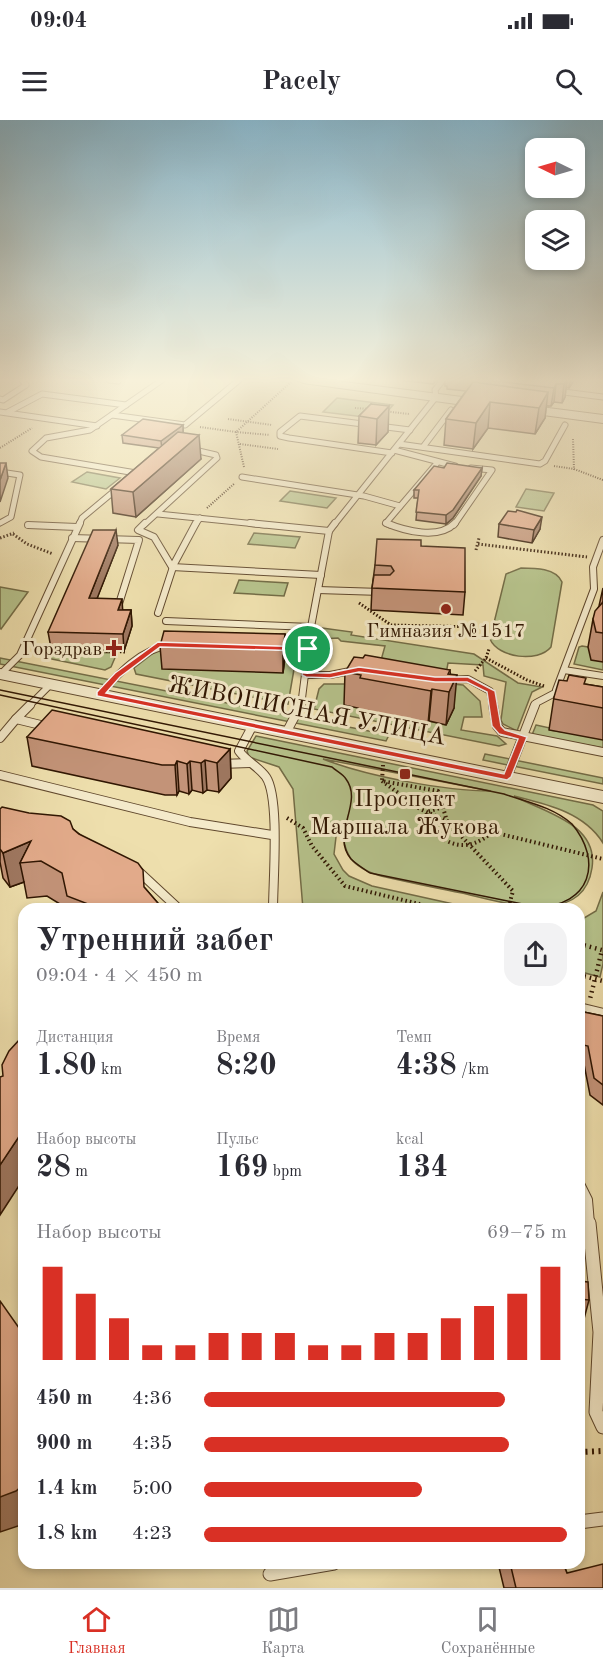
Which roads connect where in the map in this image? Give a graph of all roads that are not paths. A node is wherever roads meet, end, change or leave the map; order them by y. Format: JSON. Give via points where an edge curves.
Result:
{"nodes":[{"id":1,"x":35,"y":449,"type":"edge"},
{"id":2,"x":188,"y":449,"type":"edge"},
{"id":3,"x":374,"y":449,"type":"edge"},
{"id":4,"x":395,"y":449,"type":"edge"},
{"id":5,"x":433,"y":449,"type":"edge"},
{"id":6,"x":552,"y":449,"type":"edge"},
{"id":7,"x":393,"y":451,"type":"junction"},
{"id":8,"x":437,"y":463,"type":"junction"},
{"id":9,"x":146,"y":465,"type":"edge"},
{"id":10,"x":0,"y":472,"type":"edge"},
{"id":11,"x":136,"y":473,"type":"junction"},
{"id":12,"x":242,"y":477,"type":"road end"},
{"id":13,"x":128,"y":480,"type":"edge"},
{"id":14,"x":120,"y":486,"type":"edge"},
{"id":15,"x":358,"y":495,"type":"junction"},
{"id":16,"x":400,"y":506,"type":"junction"},
{"id":17,"x":158,"y":514,"type":"junction"},
{"id":18,"x":200,"y":518,"type":"junction"},
{"id":19,"x":0,"y":523,"type":"edge"},
{"id":20,"x":28,"y":525,"type":"dead end"},
{"id":21,"x":77,"y":527,"type":"junction"},
{"id":22,"x":329,"y":531,"type":"junction"},
{"id":23,"x":72,"y":538,"type":"junction"},
{"id":24,"x":603,"y":540,"type":"edge"},
{"id":25,"x":172,"y":567,"type":"junction"},
{"id":26,"x":593,"y":567,"type":"junction"},
{"id":27,"x":603,"y":567,"type":"edge"},
{"id":28,"x":321,"y":575,"type":"junction"},
{"id":29,"x":318,"y":590,"type":"junction"},
{"id":30,"x":594,"y":590,"type":"junction"},
{"id":31,"x":603,"y":591,"type":"edge"},
{"id":32,"x":388,"y":592,"type":"edge"},
{"id":33,"x":117,"y":611,"type":"edge"},
{"id":34,"x":158,"y":613,"type":"dead end"},
{"id":35,"x":166,"y":621,"type":"dead end"},
{"id":36,"x":311,"y":627,"type":"junction"},
{"id":37,"x":175,"y":645,"type":"edge"},
{"id":38,"x":271,"y":648,"type":"edge"},
{"id":39,"x":308,"y":649,"type":"junction"},
{"id":40,"x":359,"y":670,"type":"edge"},
{"id":41,"x":564,"y":670,"type":"junction"},
{"id":42,"x":0,"y":674,"type":"edge"},
{"id":43,"x":306,"y":675,"type":"junction"},
{"id":44,"x":603,"y":676,"type":"edge"},
{"id":45,"x":435,"y":680,"type":"edge"},
{"id":46,"x":51,"y":684,"type":"junction"},
{"id":47,"x":556,"y":691,"type":"junction"},
{"id":48,"x":100,"y":694,"type":"junction"},
{"id":49,"x":565,"y":694,"type":"edge"},
{"id":50,"x":16,"y":719,"type":"junction"},
{"id":51,"x":253,"y":725,"type":"junction"},
{"id":52,"x":59,"y":729,"type":"edge"},
{"id":53,"x":286,"y":731,"type":"junction"},
{"id":54,"x":522,"y":737,"type":"junction"},
{"id":55,"x":0,"y":738,"type":"edge"},
{"id":56,"x":603,"y":752,"type":"edge"},
{"id":57,"x":216,"y":764,"type":"edge"},
{"id":58,"x":250,"y":764,"type":"junction"},
{"id":59,"x":0,"y":775,"type":"edge"},
{"id":60,"x":507,"y":777,"type":"junction"},
{"id":61,"x":603,"y":797,"type":"edge"},
{"id":62,"x":272,"y":835,"type":"junction"},
{"id":63,"x":125,"y":862,"type":"edge"},
{"id":64,"x":173,"y":903,"type":"edge"},
{"id":65,"x":273,"y":903,"type":"edge"},
{"id":66,"x":585,"y":1010,"type":"edge"},
{"id":67,"x":603,"y":1014,"type":"edge"},
{"id":68,"x":585,"y":1196,"type":"edge"},
{"id":69,"x":603,"y":1427,"type":"edge"},
{"id":70,"x":603,"y":1518,"type":"edge"},
{"id":71,"x":585,"y":1521,"type":"edge"},
{"id":72,"x":299,"y":1569,"type":"edge"},
{"id":73,"x":270,"y":1574,"type":"dead end"}],
"edges":[{"from":1,"to":11,"type":"lane","via":[[32,451],[41,457]]},
{"from":2,"to":17,"type":"lane","via":[[217,458]]},
{"from":3,"to":7,"type":"lane"},
{"from":4,"to":7,"type":"lane"},
{"from":5,"to":6,"type":"lane","via":[[540,464]]},
{"from":7,"to":8,"type":"lane"},
{"from":7,"to":15,"type":"lane"},
{"from":8,"to":16,"type":"lane"},
{"from":8,"to":16,"type":"lane","via":[[492,470],[453,526],[442,531],[405,531],[386,523]]},
{"from":9,"to":11,"type":"lane"},
{"from":10,"to":19,"type":"lane","via":[[20,475],[11,517]]},
{"from":11,"to":13,"type":"lane"},
{"from":12,"to":15,"type":"lane"},
{"from":14,"to":21,"type":"lane","via":[[87,513]]},
{"from":15,"to":16,"type":"lane"},
{"from":15,"to":22,"type":"lane"},
{"from":17,"to":18,"type":"lane"},
{"from":17,"to":25,"type":"lane","via":[[138,530],[154,537]]},
{"from":18,"to":22,"type":"lane"},
{"from":18,"to":25,"type":"lane","via":[[186,536]]},
{"from":20,"to":21,"type":"lane"},
{"from":21,"to":23,"type":"lane"},
{"from":22,"to":28,"type":"lane"},
{"from":23,"to":33,"type":"lane","via":[[139,540]]},
{"from":23,"to":42,"type":"lane","via":[[20,655]]},
{"from":24,"to":26,"type":"lane"},
{"from":25,"to":28,"type":"lane"},
{"from":25,"to":34,"type":"lane"},
{"from":26,"to":27,"type":"lane"},
{"from":26,"to":30,"type":"lane"},
{"from":28,"to":29,"type":"lane"},
{"from":29,"to":32,"type":"lane"},
{"from":29,"to":36,"type":"lane"},
{"from":30,"to":31,"type":"lane"},
{"from":30,"to":41,"type":"lane"},
{"from":35,"to":36,"type":"lane"},
{"from":36,"to":39,"type":"lane"},
{"from":37,"to":48,"type":"lane","via":[[158,644]]},
{"from":38,"to":39,"type":"lane"},
{"from":39,"to":43,"type":"lane"},
{"from":40,"to":43,"type":"lane"},
{"from":41,"to":44,"type":"lane"},
{"from":41,"to":47,"type":"lane"},
{"from":42,"to":46,"type":"street","name":"ЖИВОПИСНАЯ УЛИЦА"},
{"from":43,"to":53,"type":"lane","via":[[299,712]]},
{"from":45,"to":54,"type":"lane","via":[[468,679],[490,691],[497,726],[502,732]]},
{"from":46,"to":48,"type":"street","name":"ЖИВОПИСНАЯ УЛИЦА"},
{"from":46,"to":50,"type":"lane"},
{"from":47,"to":49,"type":"lane"},
{"from":47,"to":54,"type":"lane","via":[[536,703]]},
{"from":48,"to":51,"type":"street","name":"ЖИВОПИСНАЯ УЛИЦА"},
{"from":50,"to":52,"type":"lane"},
{"from":50,"to":55,"type":"lane"},
{"from":51,"to":53,"type":"street","name":"ЖИВОПИСНАЯ УЛИЦА"},
{"from":51,"to":58,"type":"lane","via":[[239,751]]},
{"from":53,"to":60,"type":"street","name":"ЖИВОПИСНАЯ УЛИЦА"},
{"from":54,"to":56,"type":"lane"},
{"from":54,"to":60,"type":"lane"},
{"from":57,"to":58,"type":"lane"},
{"from":58,"to":62,"type":"lane","via":[[269,781]]},
{"from":59,"to":62,"type":"lane","via":[[190,822]]},
{"from":60,"to":61,"type":"street","name":"ЖИВОПИСНАЯ УЛИЦА"},
{"from":62,"to":65,"type":"lane"},
{"from":63,"to":64,"type":"lane","via":[[143,873]]},
{"from":66,"to":67,"type":"lane"},
{"from":68,"to":69,"type":"lane","via":[[600,1332],[596,1413]]},
{"from":70,"to":71,"type":"lane"},
{"from":72,"to":73,"type":"lane"}]}
